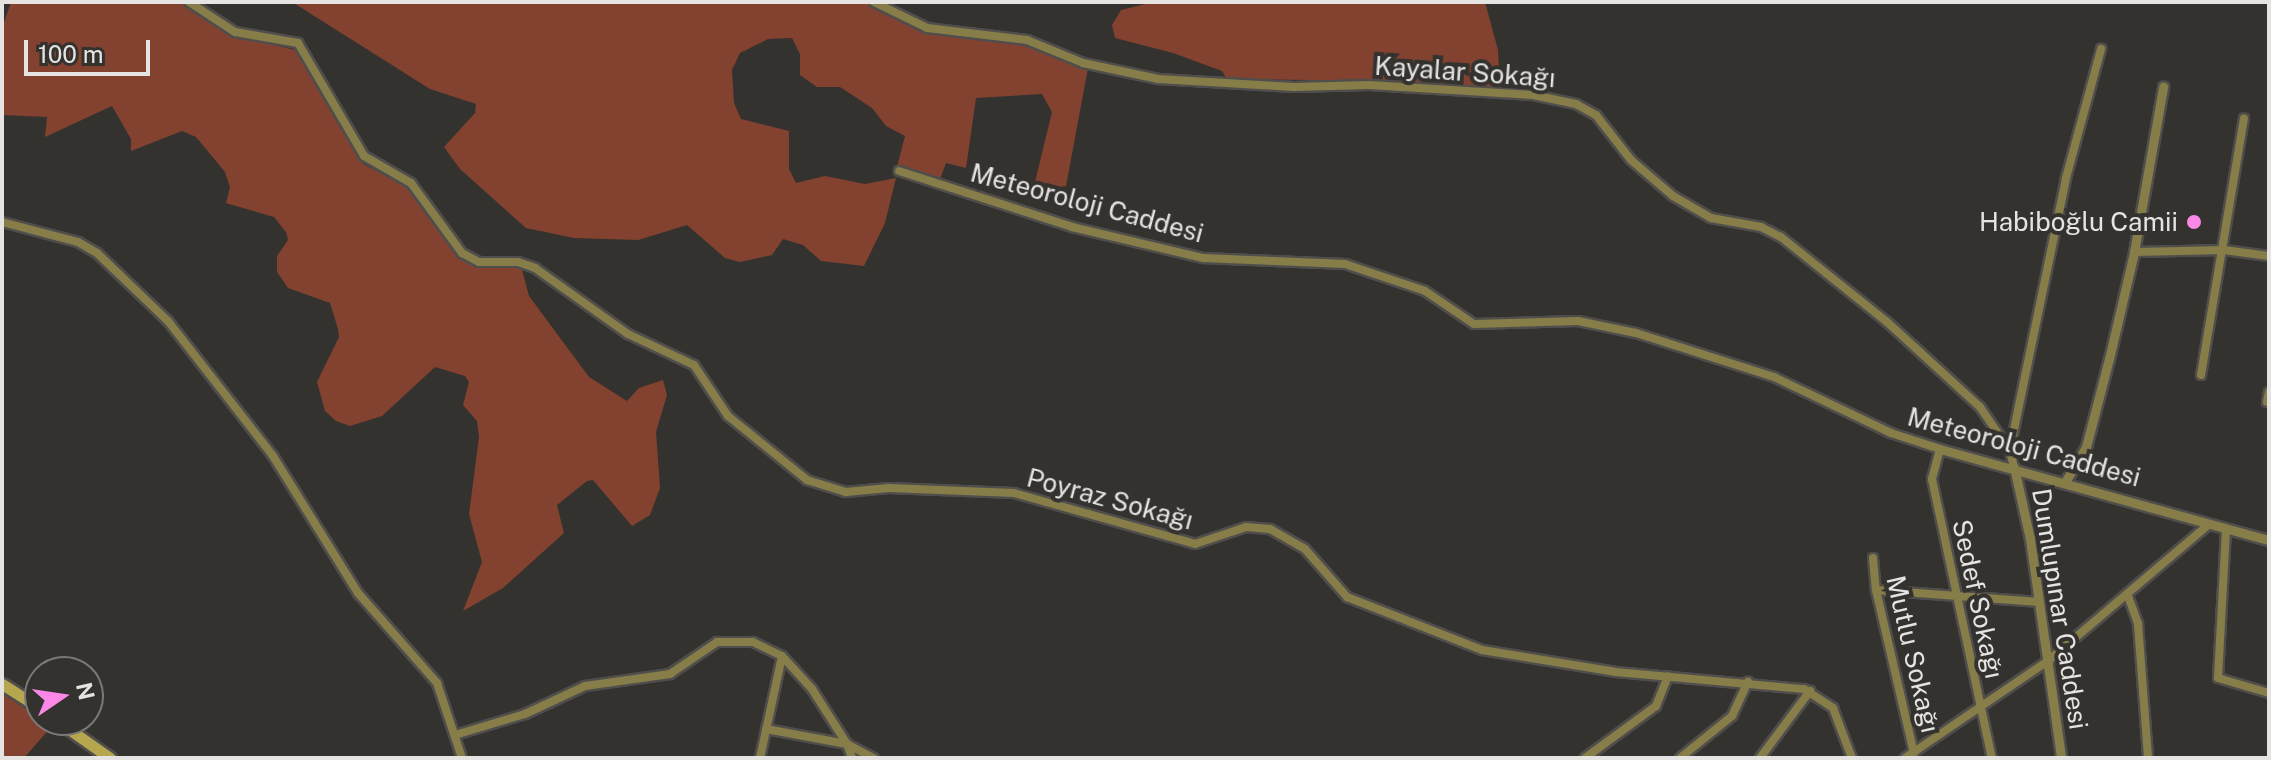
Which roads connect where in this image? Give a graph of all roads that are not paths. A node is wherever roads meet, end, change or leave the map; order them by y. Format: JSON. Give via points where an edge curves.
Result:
{"nodes":[{"id":1,"x":189,"y":2,"type":"edge"},
{"id":2,"x":874,"y":2,"type":"edge"},
{"id":3,"x":2101,"y":49,"type":"dead end"},
{"id":4,"x":2163,"y":87,"type":"dead end"},
{"id":5,"x":2244,"y":119,"type":"dead end"},
{"id":6,"x":899,"y":171,"type":"dead end"},
{"id":7,"x":2,"y":222,"type":"edge"},
{"id":8,"x":2224,"y":250,"type":"junction"},
{"id":9,"x":2134,"y":252,"type":"junction"},
{"id":10,"x":2269,"y":256,"type":"edge"},
{"id":11,"x":2201,"y":375,"type":"dead end"},
{"id":12,"x":1940,"y":449,"type":"junction"},
{"id":13,"x":2010,"y":451,"type":"junction"},
{"id":14,"x":2014,"y":467,"type":"junction"},
{"id":15,"x":2065,"y":482,"type":"junction"},
{"id":16,"x":2206,"y":527,"type":"junction"},
{"id":17,"x":2226,"y":530,"type":"junction"},
{"id":18,"x":2269,"y":540,"type":"edge"},
{"id":19,"x":1873,"y":558,"type":"dead end"},
{"id":20,"x":1876,"y":590,"type":"junction"},
{"id":21,"x":1957,"y":596,"type":"junction"},
{"id":22,"x":2128,"y":596,"type":"junction"},
{"id":23,"x":2040,"y":602,"type":"junction"},
{"id":24,"x":782,"y":656,"type":"junction"},
{"id":25,"x":2049,"y":660,"type":"junction"},
{"id":26,"x":1668,"y":676,"type":"junction"},
{"id":27,"x":1748,"y":682,"type":"junction"},
{"id":28,"x":2,"y":684,"type":"edge"},
{"id":29,"x":1810,"y":691,"type":"junction"},
{"id":30,"x":2269,"y":693,"type":"edge"},
{"id":31,"x":24,"y":698,"type":"edge"},
{"id":32,"x":1981,"y":706,"type":"junction"},
{"id":33,"x":766,"y":729,"type":"junction"},
{"id":34,"x":455,"y":735,"type":"junction"},
{"id":35,"x":79,"y":736,"type":"edge"},
{"id":36,"x":847,"y":744,"type":"junction"},
{"id":37,"x":1913,"y":754,"type":"edge"},
{"id":38,"x":110,"y":758,"type":"edge"},
{"id":39,"x":462,"y":758,"type":"edge"},
{"id":40,"x":760,"y":758,"type":"edge"},
{"id":41,"x":852,"y":758,"type":"edge"},
{"id":42,"x":873,"y":758,"type":"edge"},
{"id":43,"x":1585,"y":758,"type":"edge"},
{"id":44,"x":1680,"y":758,"type":"edge"},
{"id":45,"x":1760,"y":758,"type":"edge"},
{"id":46,"x":1852,"y":758,"type":"edge"},
{"id":47,"x":1905,"y":758,"type":"edge"},
{"id":48,"x":1992,"y":758,"type":"edge"},
{"id":49,"x":2061,"y":758,"type":"edge"},
{"id":50,"x":2148,"y":758,"type":"edge"}],
"edges":[{"from":1,"to":26,"type":"street","name":"Poyraz Sokağı","via":[[235,32],[298,43],[364,156],[411,183],[462,253],[479,262],[518,262],[535,268],[628,334],[694,365],[728,416],[807,480],[846,492],[956,488],[1025,495],[1195,544],[1246,527],[1270,529],[1305,549],[1347,597],[1457,642],[1532,662]]},
{"from":2,"to":13,"type":"street","name":"Kayalar Sokağı","via":[[927,28],[1027,40],[1083,63],[1158,79],[1294,87],[1369,85],[1564,99],[1596,115],[1644,173],[1689,207],[1719,220],[1761,227],[1792,244],[1970,396]]},
{"from":3,"to":13,"type":"street","via":[[2066,178]]},
{"from":4,"to":9,"type":"street"},
{"from":5,"to":8,"type":"street"},
{"from":6,"to":12,"type":"street","name":"Meteoroloji Caddesi","via":[[1072,227],[1190,255],[1345,264],[1425,291],[1474,324],[1578,321],[1636,333],[1774,377],[1891,433]]},
{"from":7,"to":34,"type":"street","via":[[78,242],[97,253],[168,321],[273,456],[358,593],[429,670],[443,692]]},
{"from":8,"to":9,"type":"street"},
{"from":8,"to":10,"type":"street"},
{"from":8,"to":11,"type":"street"},
{"from":9,"to":15,"type":"street","via":[[2086,447]]},
{"from":12,"to":14,"type":"street","name":"Meteoroloji Caddesi"},
{"from":12,"to":21,"type":"street","name":"Sedef Sokağı","via":[[1932,479]]},
{"from":13,"to":14,"type":"street","name":"Kayalar Sokağı"},
{"from":14,"to":15,"type":"street","name":"Meteoroloji Caddesi"},
{"from":14,"to":23,"type":"street","name":"Dumlupınar Caddesi"},
{"from":15,"to":16,"type":"street","name":"Meteoroloji Caddesi","via":[[2169,510]]},
{"from":16,"to":17,"type":"street","name":"Meteoroloji Caddesi"},
{"from":16,"to":22,"type":"street"},
{"from":17,"to":18,"type":"street","name":"Meteoroloji Caddesi"},
{"from":17,"to":30,"type":"street","via":[[2218,678]]},
{"from":19,"to":20,"type":"street","name":"Mutlu Sokağı"},
{"from":20,"to":21,"type":"street"},
{"from":20,"to":37,"type":"street","name":"Mutlu Sokağı"},
{"from":21,"to":23,"type":"street"},
{"from":21,"to":32,"type":"street","name":"Sedef Sokağı"},
{"from":22,"to":25,"type":"street"},
{"from":22,"to":50,"type":"street","via":[[2138,624]]},
{"from":23,"to":25,"type":"street","name":"Dumlupınar Caddesi"},
{"from":24,"to":33,"type":"street"},
{"from":24,"to":34,"type":"street","via":[[753,642],[717,642],[670,674],[585,686],[525,714]]},
{"from":24,"to":36,"type":"street","via":[[812,689]]},
{"from":25,"to":32,"type":"street"},
{"from":25,"to":49,"type":"street","name":"Dumlupınar Caddesi"},
{"from":26,"to":27,"type":"street","name":"Poyraz Sokağı"},
{"from":26,"to":43,"type":"street","via":[[1656,706]]},
{"from":27,"to":29,"type":"street","name":"Poyraz Sokağı"},
{"from":27,"to":44,"type":"street","via":[[1732,716]]},
{"from":28,"to":31,"type":"main road"},
{"from":29,"to":45,"type":"street"},
{"from":29,"to":46,"type":"street","via":[[1833,708]]},
{"from":32,"to":37,"type":"street"},
{"from":32,"to":48,"type":"street","name":"Sedef Sokağı"},
{"from":33,"to":36,"type":"street"},
{"from":33,"to":40,"type":"street"},
{"from":34,"to":39,"type":"street"},
{"from":35,"to":38,"type":"main road"},
{"from":36,"to":41,"type":"street"},
{"from":36,"to":42,"type":"street"},
{"from":37,"to":47,"type":"street"}]}
